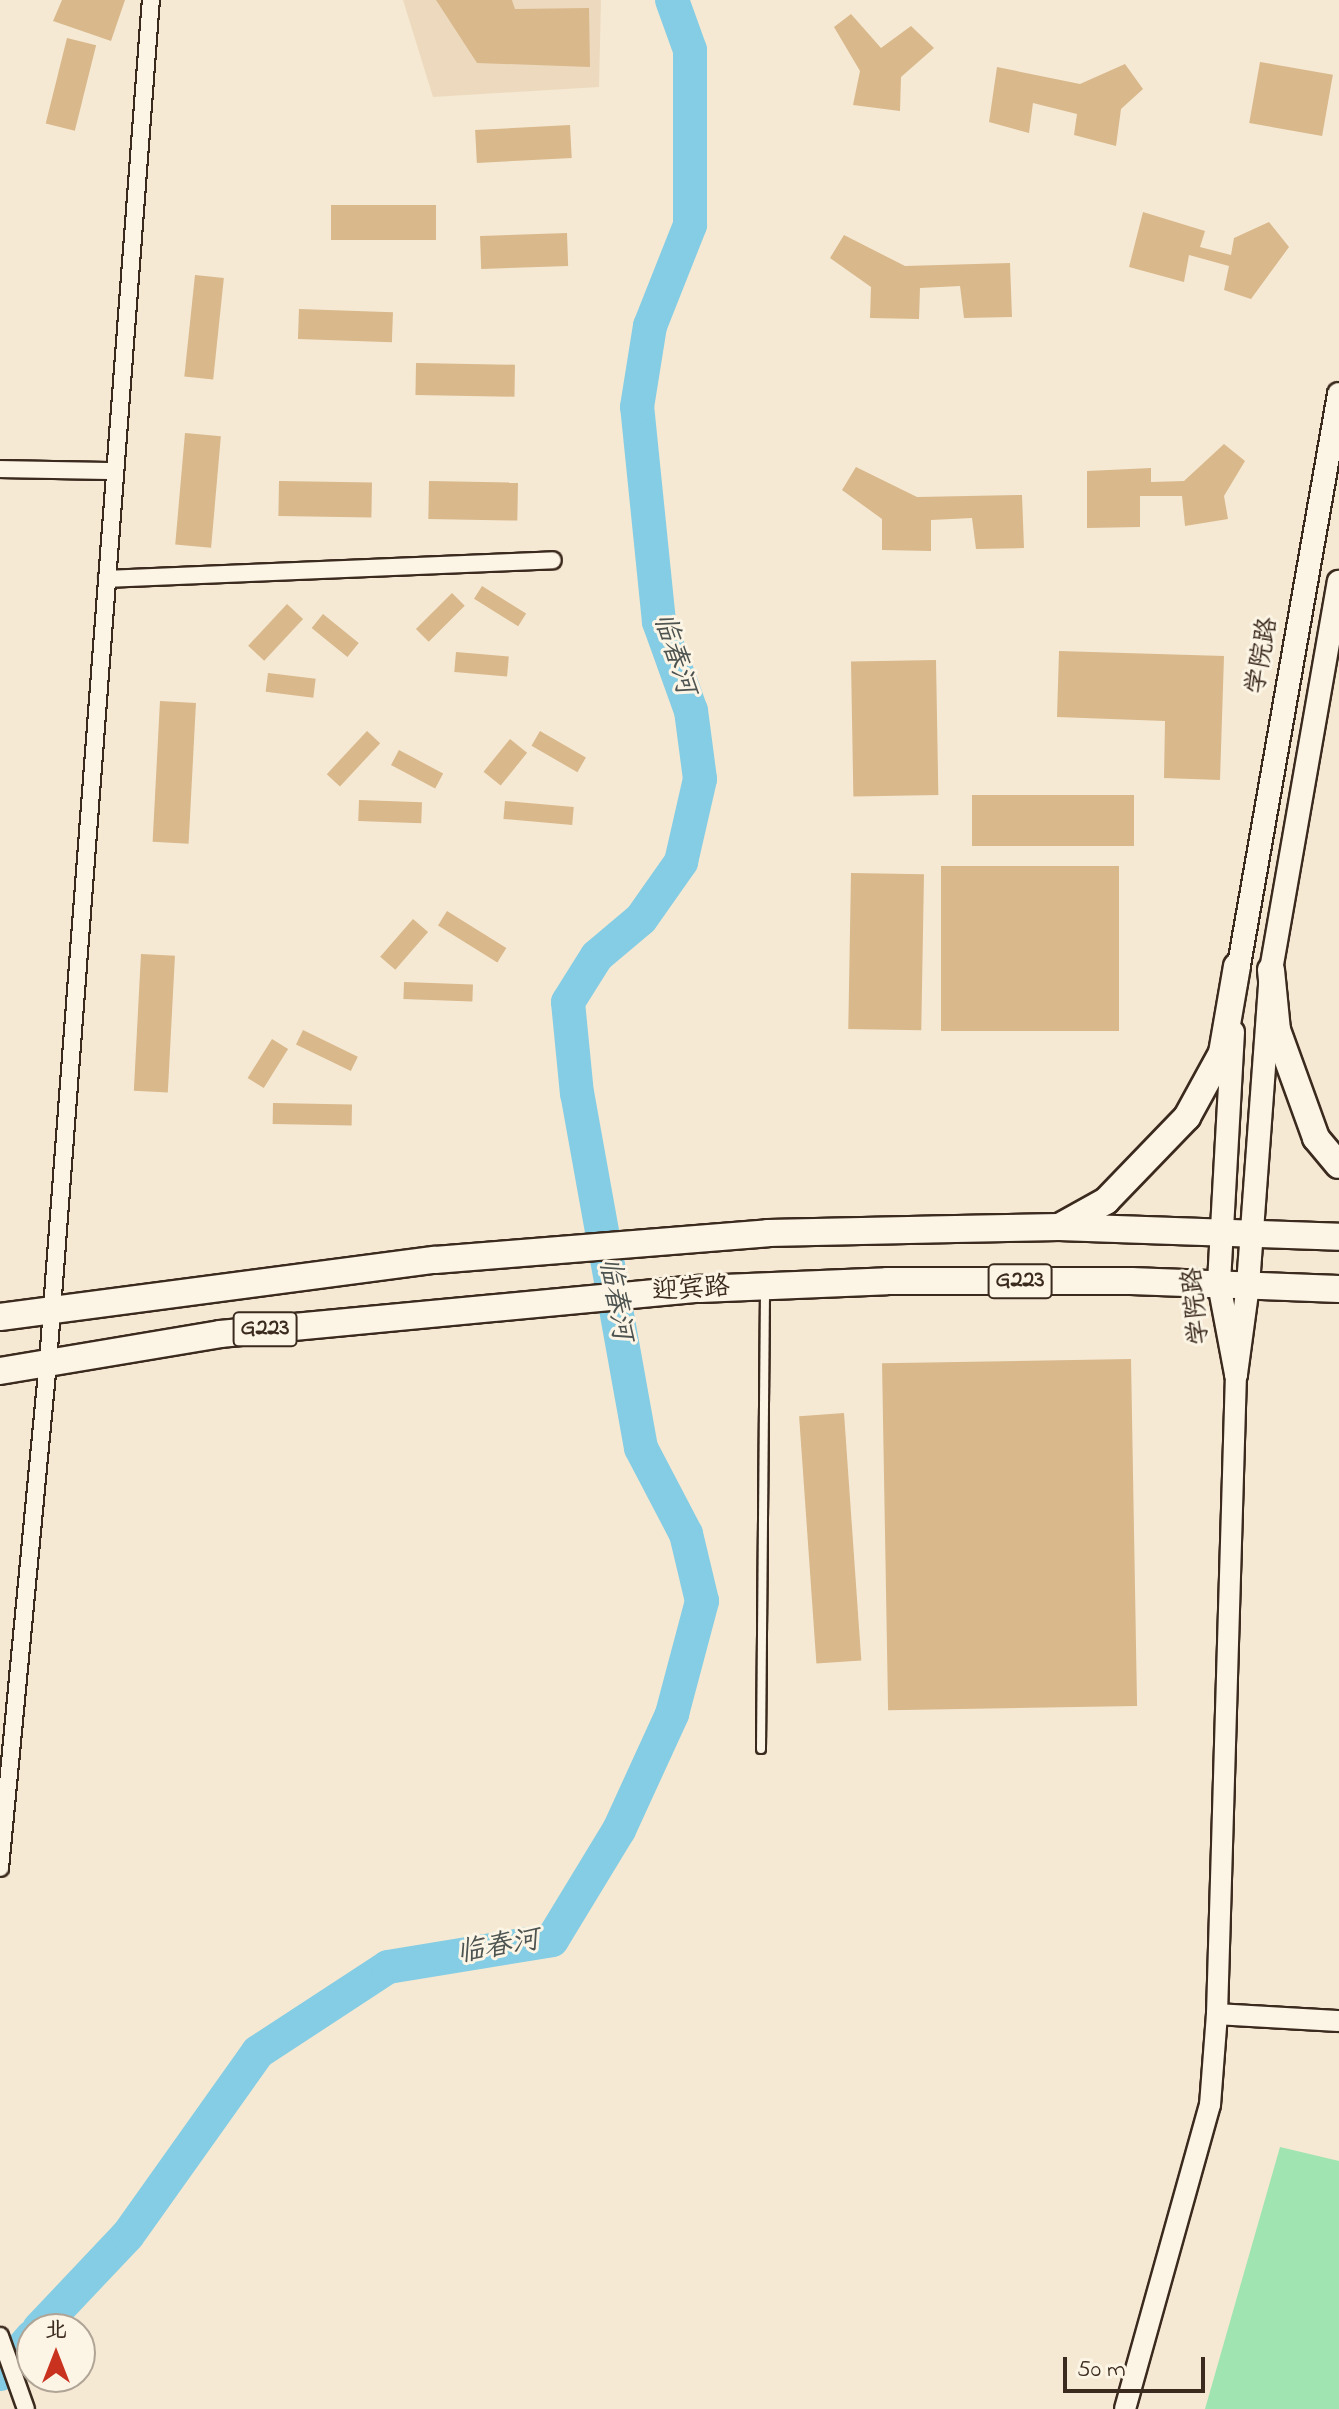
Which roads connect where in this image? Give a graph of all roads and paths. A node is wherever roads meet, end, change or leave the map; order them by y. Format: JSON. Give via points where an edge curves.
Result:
{"nodes":[{"id":1,"x":151,"y":0,"type":"edge"},
{"id":2,"x":1339,"y":394,"type":"edge"},
{"id":3,"x":0,"y":469,"type":"edge"},
{"id":4,"x":114,"y":471,"type":"junction"},
{"id":5,"x":553,"y":560,"type":"dead end"},
{"id":6,"x":107,"y":579,"type":"junction"},
{"id":7,"x":1339,"y":582,"type":"edge"},
{"id":8,"x":1237,"y":966,"type":"junction"},
{"id":9,"x":1271,"y":970,"type":"junction"},
{"id":10,"x":1339,"y":1165,"type":"edge"},
{"id":11,"x":1059,"y":1227,"type":"junction"},
{"id":12,"x":1222,"y":1233,"type":"junction"},
{"id":13,"x":1251,"y":1233,"type":"junction"},
{"id":14,"x":1339,"y":1237,"type":"edge"},
{"id":15,"x":1219,"y":1284,"type":"junction"},
{"id":16,"x":1248,"y":1285,"type":"junction"},
{"id":17,"x":765,"y":1286,"type":"junction"},
{"id":18,"x":1339,"y":1289,"type":"edge"},
{"id":19,"x":52,"y":1306,"type":"junction"},
{"id":20,"x":0,"y":1317,"type":"edge"},
{"id":21,"x":48,"y":1362,"type":"junction"},
{"id":22,"x":0,"y":1371,"type":"edge"},
{"id":23,"x":1236,"y":1374,"type":"junction"},
{"id":24,"x":761,"y":1749,"type":"dead end"},
{"id":25,"x":0,"y":1868,"type":"edge"},
{"id":26,"x":1217,"y":2014,"type":"junction"},
{"id":27,"x":1339,"y":2021,"type":"edge"},
{"id":28,"x":0,"y":2336,"type":"edge"},
{"id":29,"x":26,"y":2409,"type":"edge"},
{"id":30,"x":1125,"y":2409,"type":"edge"}],
"edges":[{"from":1,"to":4,"type":"street"},
{"from":2,"to":8,"type":"main road","name":"学院路"},
{"from":3,"to":4,"type":"street"},
{"from":4,"to":6,"type":"street"},
{"from":5,"to":6,"type":"street"},
{"from":6,"to":19,"type":"street"},
{"from":7,"to":9,"type":"main road","name":"学院路"},
{"from":8,"to":11,"type":"highway","via":[[1222,1053],[1187,1117],[1106,1201]]},
{"from":8,"to":12,"type":"main road","name":"学院路"},
{"from":9,"to":10,"type":"highway","via":[[1277,1030],[1316,1138]]},
{"from":9,"to":13,"type":"main road","name":"学院路"},
{"from":11,"to":12,"type":"highway","name":"迎宾路","number":"G223"},
{"from":11,"to":19,"type":"highway","name":"迎宾路","number":"G223","via":[[700,1238],[530,1251]]},
{"from":12,"to":13,"type":"highway","name":"迎宾路","number":"G223"},
{"from":12,"to":15,"type":"main road","name":"学院路"},
{"from":13,"to":14,"type":"highway","name":"迎宾路","number":"G223"},
{"from":13,"to":16,"type":"main road","name":"学院路"},
{"from":15,"to":16,"type":"highway","name":"迎宾路","number":"G223"},
{"from":15,"to":17,"type":"highway","name":"迎宾路","number":"G223","via":[[887,1281]]},
{"from":15,"to":23,"type":"main road","name":"学院路"},
{"from":16,"to":18,"type":"highway","name":"迎宾路","number":"G223"},
{"from":16,"to":23,"type":"main road","name":"学院路"},
{"from":17,"to":21,"type":"highway","name":"迎宾路","number":"G223","via":[[533,1302],[220,1334]]},
{"from":17,"to":24,"type":"lane"},
{"from":19,"to":20,"type":"highway","name":"迎宾路","number":"G223"},
{"from":19,"to":21,"type":"street"},
{"from":21,"to":22,"type":"highway","name":"迎宾路","number":"G223"},
{"from":21,"to":25,"type":"street"},
{"from":23,"to":26,"type":"street"},
{"from":26,"to":27,"type":"street"},
{"from":26,"to":30,"type":"street","via":[[1210,2105]]},
{"from":28,"to":29,"type":"street"}]}
